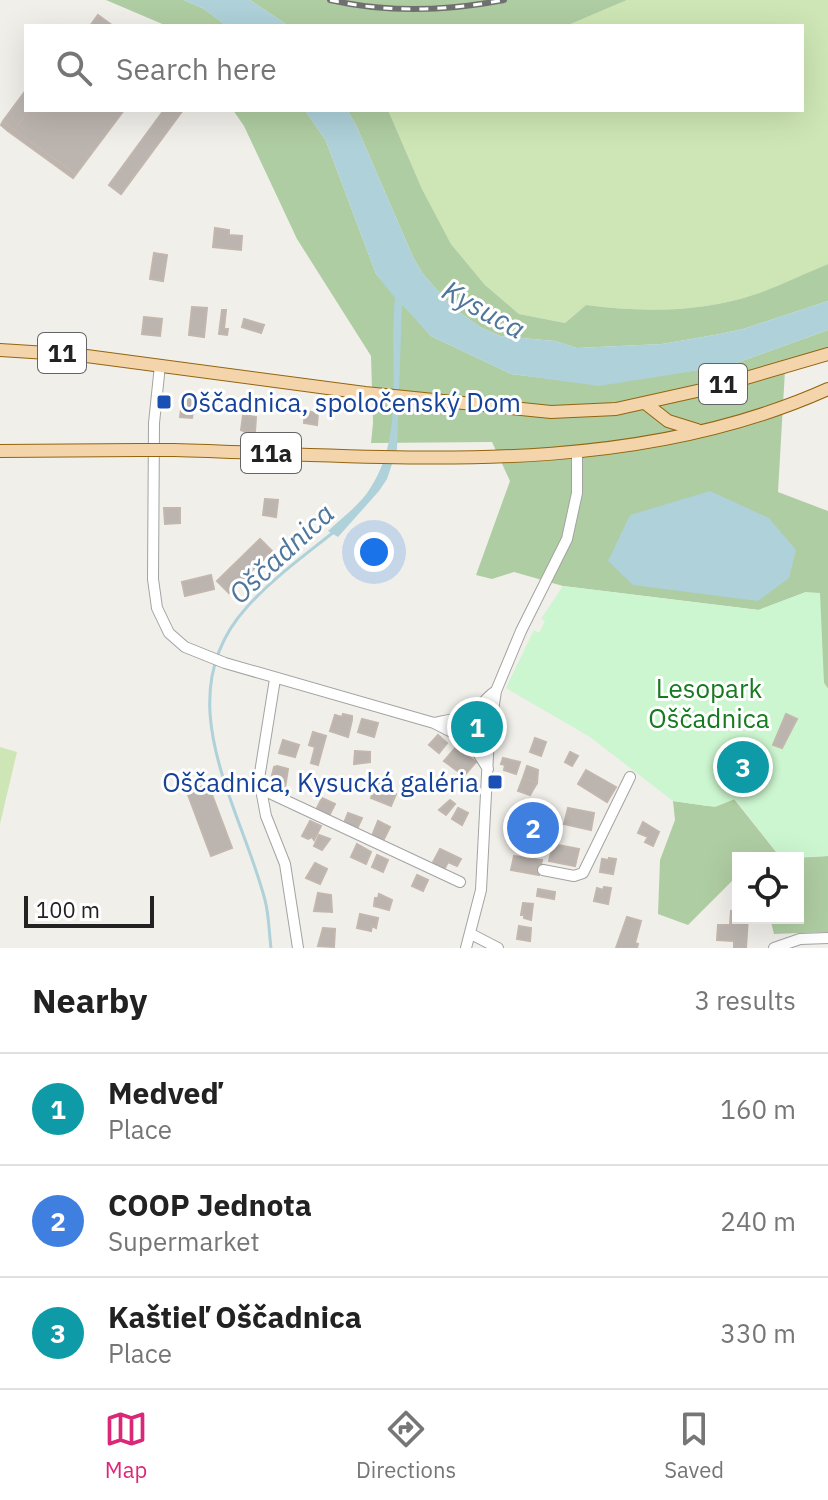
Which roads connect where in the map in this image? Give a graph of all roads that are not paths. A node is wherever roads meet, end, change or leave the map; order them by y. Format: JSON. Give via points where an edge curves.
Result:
{"nodes":[{"id":1,"x":0,"y":350,"type":"edge"},
{"id":2,"x":828,"y":354,"type":"edge"},
{"id":3,"x":160,"y":365,"type":"junction"},
{"id":4,"x":828,"y":389,"type":"edge"},
{"id":5,"x":677,"y":396,"type":"junction"},
{"id":6,"x":645,"y":403,"type":"junction"},
{"id":7,"x":675,"y":425,"type":"junction"},
{"id":8,"x":708,"y":430,"type":"junction"},
{"id":9,"x":0,"y":451,"type":"edge"},
{"id":10,"x":577,"y":452,"type":"junction"},
{"id":11,"x":275,"y":679,"type":"junction"},
{"id":12,"x":496,"y":691,"type":"junction"},
{"id":13,"x":476,"y":711,"type":"junction"},
{"id":14,"x":465,"y":716,"type":"junction"},
{"id":15,"x":491,"y":720,"type":"junction"},
{"id":16,"x":434,"y":723,"type":"junction"},
{"id":17,"x":489,"y":736,"type":"junction"},
{"id":18,"x":468,"y":739,"type":"junction"},
{"id":19,"x":488,"y":769,"type":"junction"},
{"id":20,"x":630,"y":777,"type":"dead end"},
{"id":21,"x":261,"y":789,"type":"junction"},
{"id":22,"x":543,"y":870,"type":"dead end"},
{"id":23,"x":460,"y":882,"type":"dead end"},
{"id":24,"x":471,"y":934,"type":"junction"},
{"id":25,"x":828,"y":938,"type":"edge"},
{"id":26,"x":298,"y":948,"type":"edge"},
{"id":27,"x":466,"y":948,"type":"edge"},
{"id":28,"x":498,"y":948,"type":"edge"},
{"id":29,"x":774,"y":948,"type":"edge"}],
"edges":[{"from":1,"to":3,"type":"main road","number":"11"},
{"from":2,"to":5,"type":"main road","number":"11"},
{"from":3,"to":6,"type":"main road","number":"11","via":[[551,412]]},
{"from":3,"to":11,"type":"street","via":[[154,423],[153,579],[162,621],[185,647]]},
{"from":4,"to":8,"type":"main road","number":"11a"},
{"from":5,"to":6,"type":"main road","number":"11"},
{"from":5,"to":7,"type":"main road","via":[[671,407]]},
{"from":6,"to":7,"type":"main road"},
{"from":7,"to":8,"type":"main road"},
{"from":8,"to":10,"type":"main road","number":"11a"},
{"from":9,"to":10,"type":"main road","number":"11a","bridge":true,"via":[[405,456]]},
{"from":10,"to":12,"type":"street","via":[[577,493],[567,539]]},
{"from":11,"to":16,"type":"street"},
{"from":11,"to":21,"type":"street"},
{"from":12,"to":13,"type":"street"},
{"from":12,"to":15,"type":"street"},
{"from":13,"to":14,"type":"street"},
{"from":13,"to":15,"type":"street"},
{"from":14,"to":16,"type":"street"},
{"from":14,"to":18,"type":"street","via":[[461,724]]},
{"from":15,"to":17,"type":"street"},
{"from":16,"to":18,"type":"street"},
{"from":17,"to":18,"type":"street","via":[[481,742]]},
{"from":17,"to":19,"type":"street"},
{"from":18,"to":19,"type":"street"},
{"from":19,"to":24,"type":"street","via":[[481,890]]},
{"from":20,"to":22,"type":"street","via":[[583,873]]},
{"from":21,"to":23,"type":"street"},
{"from":21,"to":26,"type":"street","via":[[285,864]]},
{"from":24,"to":27,"type":"street"},
{"from":24,"to":28,"type":"street"},
{"from":25,"to":29,"type":"street","via":[[800,939]]}]}
